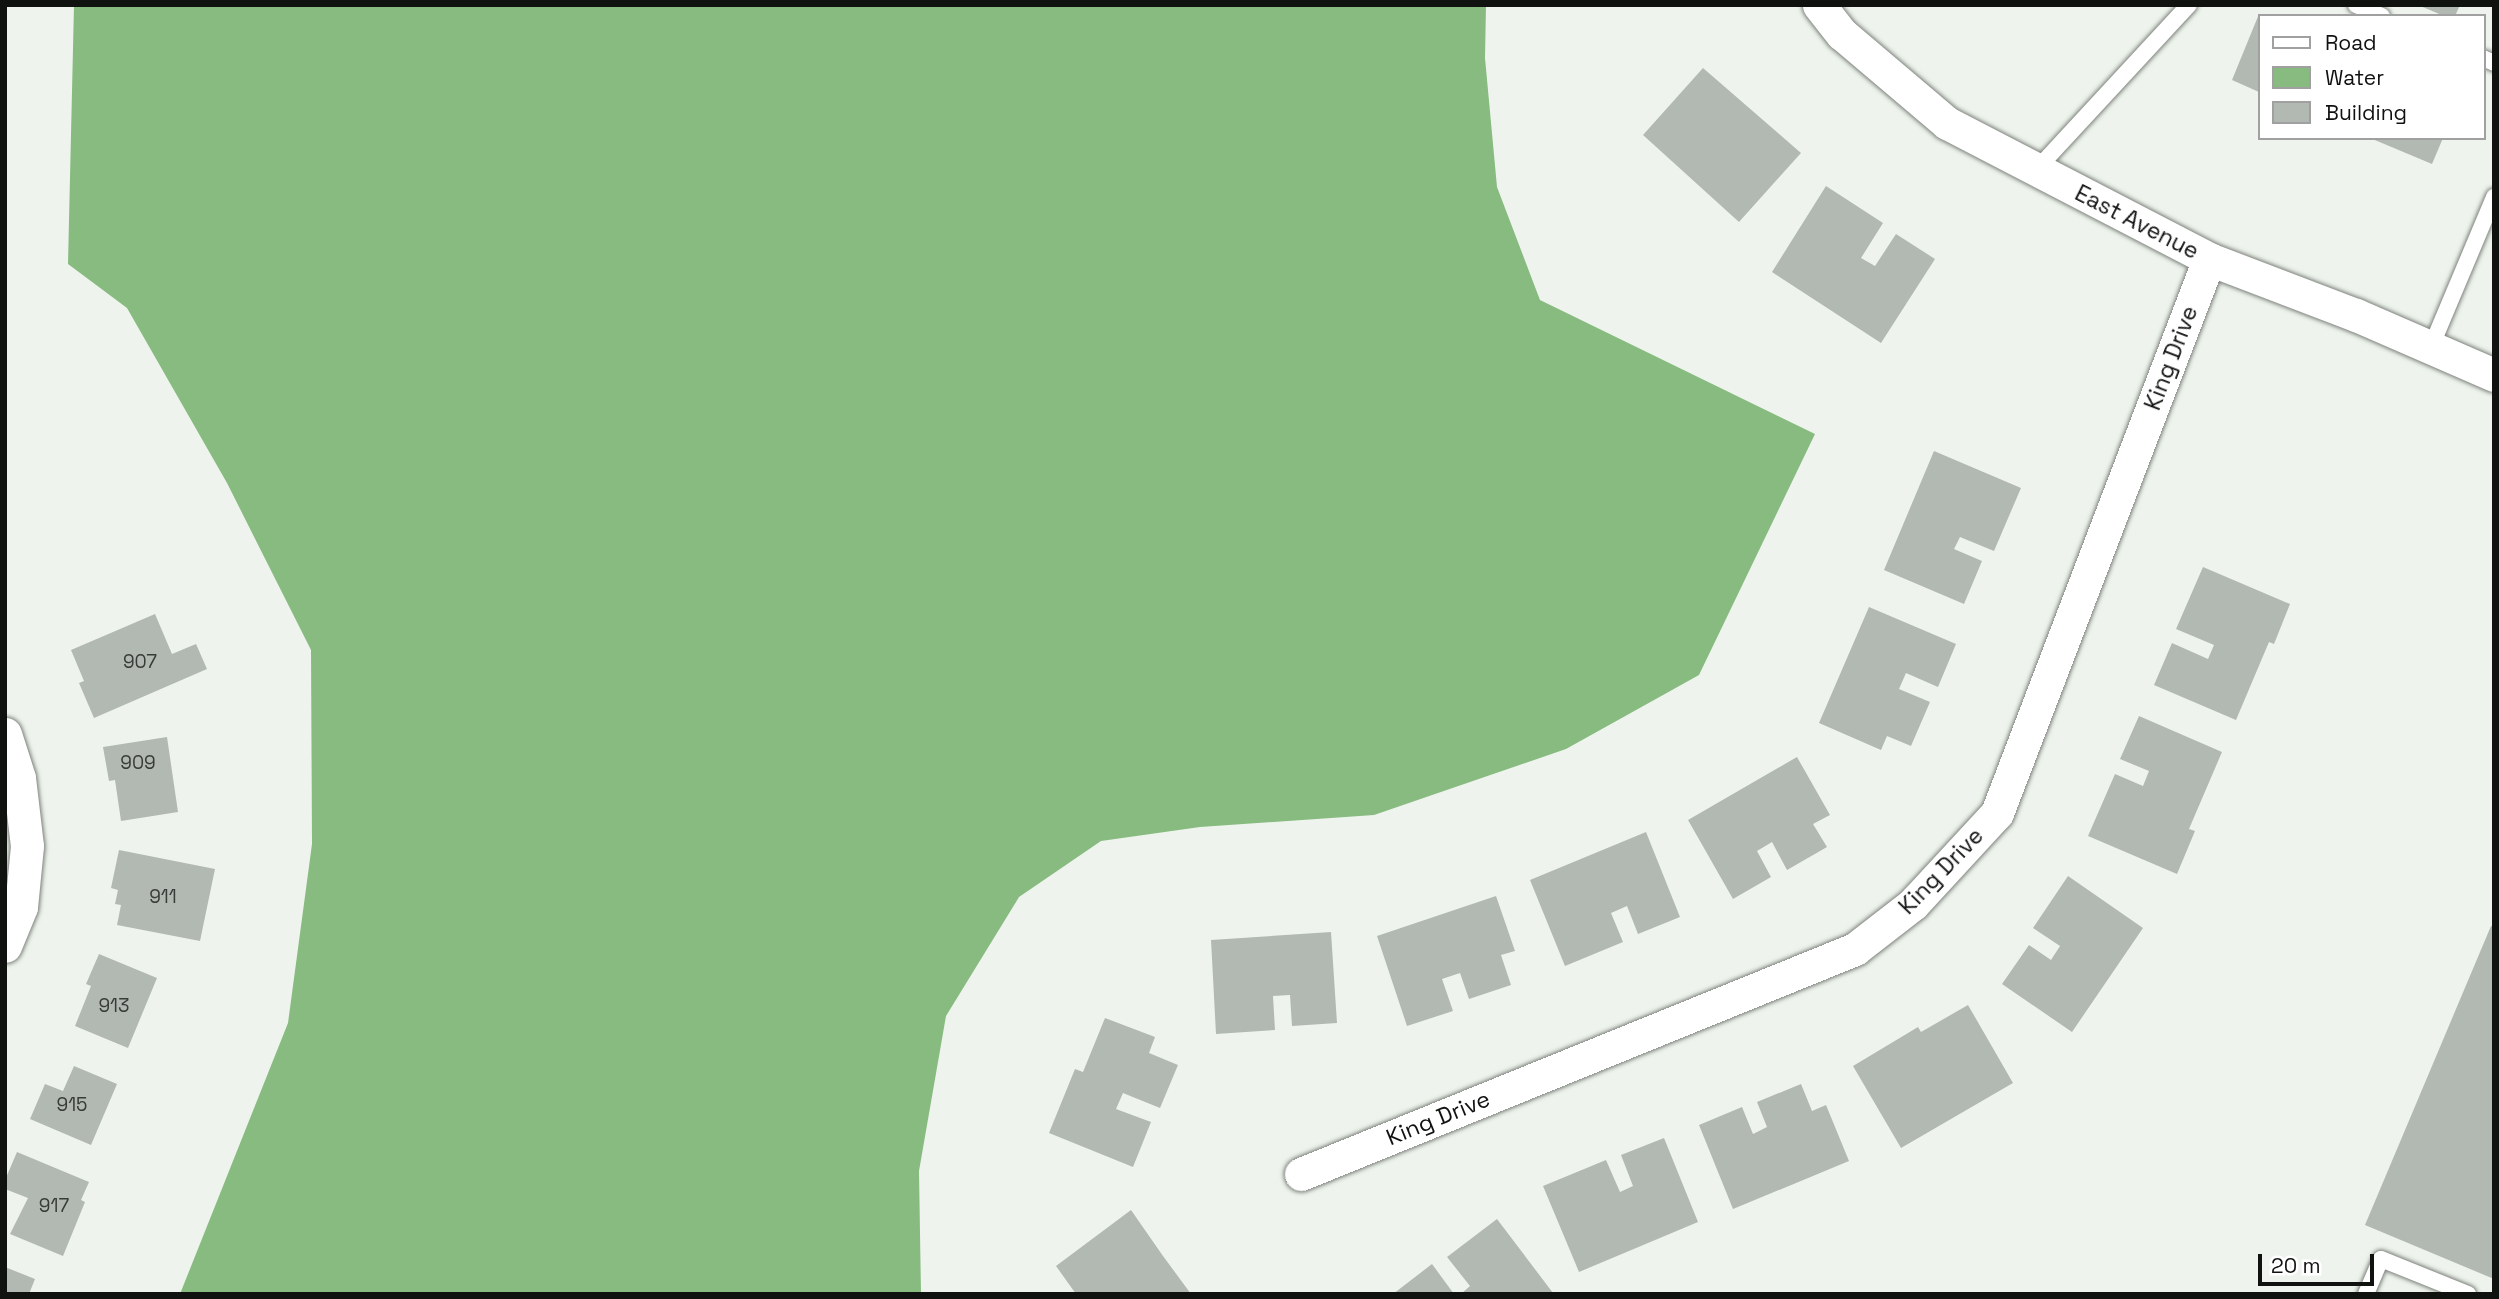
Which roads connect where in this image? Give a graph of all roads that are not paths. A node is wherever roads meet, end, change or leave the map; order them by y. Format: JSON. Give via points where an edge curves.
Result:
{"nodes":[{"id":1,"x":1819,"y":5,"type":"edge"},
{"id":2,"x":2189,"y":5,"type":"edge"},
{"id":3,"x":2357,"y":5,"type":"edge"},
{"id":4,"x":2377,"y":14,"type":"edge"},
{"id":5,"x":2036,"y":170,"type":"junction"},
{"id":6,"x":2494,"y":197,"type":"edge"},
{"id":7,"x":2208,"y":259,"type":"junction"},
{"id":8,"x":2431,"y":347,"type":"junction"},
{"id":9,"x":2494,"y":375,"type":"edge"},
{"id":10,"x":5,"y":734,"type":"edge"},
{"id":11,"x":5,"y":946,"type":"edge"},
{"id":12,"x":1301,"y":1174,"type":"dead end"},
{"id":13,"x":2366,"y":1294,"type":"edge"},
{"id":14,"x":2468,"y":1294,"type":"edge"}],
"edges":[{"from":1,"to":5,"type":"street","name":"East Avenue","via":[[1842,34],[1947,123]]},
{"from":2,"to":5,"type":"lane"},
{"from":3,"to":4,"type":"lane"},
{"from":5,"to":7,"type":"street","name":"East Avenue"},
{"from":6,"to":8,"type":"lane"},
{"from":7,"to":8,"type":"street","name":"East Avenue"},
{"from":7,"to":12,"type":"street","name":"King Drive","via":[[1997,813],[1913,904],[1855,949]]},
{"from":8,"to":9,"type":"street","name":"East Avenue"},
{"from":10,"to":11,"type":"street","via":[[19,778],[27,846],[20,907]]},
{"from":13,"to":14,"type":"lane","via":[[2381,1259]]}]}
